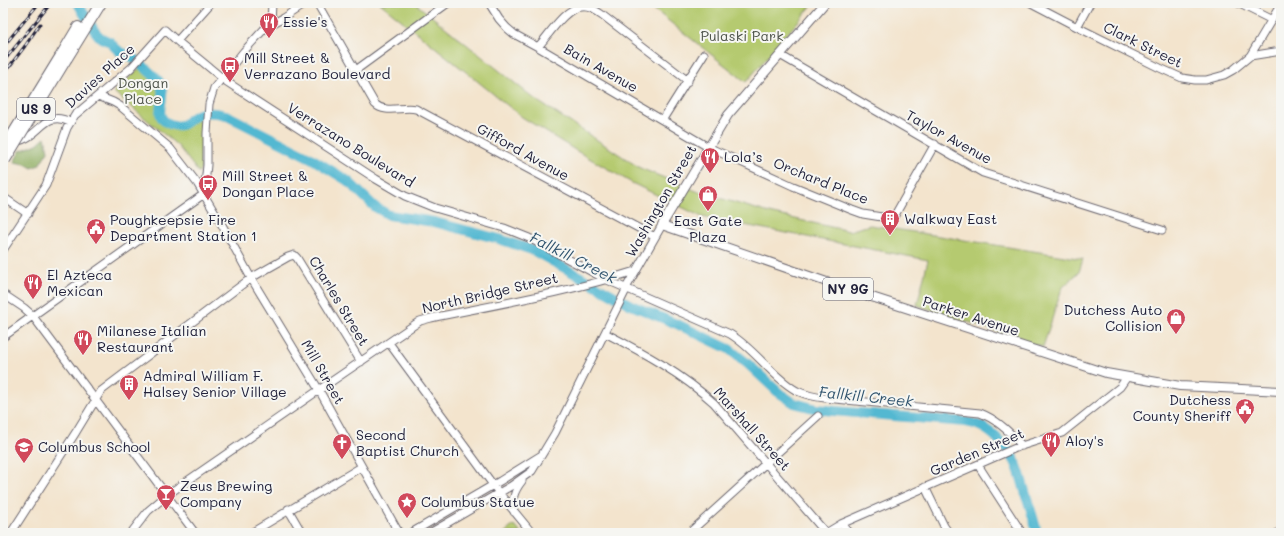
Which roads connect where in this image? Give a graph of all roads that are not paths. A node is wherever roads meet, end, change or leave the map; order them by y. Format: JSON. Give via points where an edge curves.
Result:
{"nodes":[{"id":1,"x":211,"y":3,"type":"edge"},
{"id":2,"x":272,"y":3,"type":"edge"},
{"id":3,"x":306,"y":3,"type":"edge"},
{"id":4,"x":317,"y":3,"type":"edge"},
{"id":5,"x":448,"y":3,"type":"edge"},
{"id":6,"x":489,"y":3,"type":"edge"},
{"id":7,"x":825,"y":3,"type":"edge"},
{"id":8,"x":1031,"y":3,"type":"edge"},
{"id":9,"x":1090,"y":3,"type":"edge"},
{"id":10,"x":1238,"y":3,"type":"edge"},
{"id":11,"x":1281,"y":4,"type":"edge"},
{"id":12,"x":96,"y":5,"type":"edge"},
{"id":13,"x":1272,"y":20,"type":"junction"},
{"id":14,"x":271,"y":24,"type":"junction"},
{"id":15,"x":1077,"y":27,"type":"junction"},
{"id":16,"x":177,"y":41,"type":"junction"},
{"id":17,"x":538,"y":47,"type":"junction"},
{"id":18,"x":1281,"y":51,"type":"edge"},
{"id":19,"x":704,"y":54,"type":"dead end"},
{"id":20,"x":780,"y":55,"type":"junction"},
{"id":21,"x":1250,"y":56,"type":"junction"},
{"id":22,"x":64,"y":57,"type":"junction"},
{"id":23,"x":356,"y":70,"type":"junction"},
{"id":24,"x":222,"y":78,"type":"junction"},
{"id":25,"x":688,"y":80,"type":"junction"},
{"id":26,"x":98,"y":96,"type":"junction"},
{"id":27,"x":663,"y":119,"type":"junction"},
{"id":28,"x":70,"y":122,"type":"junction"},
{"id":29,"x":3,"y":140,"type":"edge"},
{"id":30,"x":935,"y":144,"type":"junction"},
{"id":31,"x":708,"y":147,"type":"junction"},
{"id":32,"x":3,"y":150,"type":"edge"},
{"id":33,"x":4,"y":162,"type":"edge"},
{"id":34,"x":204,"y":194,"type":"junction"},
{"id":35,"x":3,"y":197,"type":"edge"},
{"id":36,"x":28,"y":214,"type":"junction"},
{"id":37,"x":662,"y":225,"type":"junction"},
{"id":38,"x":1162,"y":230,"type":"dead end"},
{"id":39,"x":655,"y":238,"type":"junction"},
{"id":40,"x":3,"y":250,"type":"edge"},
{"id":41,"x":635,"y":270,"type":"junction"},
{"id":42,"x":251,"y":278,"type":"junction"},
{"id":43,"x":607,"y":280,"type":"junction"},
{"id":44,"x":626,"y":290,"type":"junction"},
{"id":45,"x":3,"y":294,"type":"edge"},
{"id":46,"x":32,"y":315,"type":"junction"},
{"id":47,"x":605,"y":333,"type":"junction"},
{"id":48,"x":3,"y":337,"type":"edge"},
{"id":49,"x":389,"y":343,"type":"junction"},
{"id":50,"x":361,"y":362,"type":"junction"},
{"id":51,"x":1127,"y":377,"type":"junction"},
{"id":52,"x":319,"y":390,"type":"junction"},
{"id":53,"x":1281,"y":391,"type":"edge"},
{"id":54,"x":96,"y":400,"type":"junction"},
{"id":55,"x":818,"y":416,"type":"dead end"},
{"id":56,"x":1022,"y":446,"type":"junction"},
{"id":57,"x":540,"y":456,"type":"junction"},
{"id":58,"x":766,"y":464,"type":"junction"},
{"id":59,"x":978,"y":464,"type":"junction"},
{"id":60,"x":361,"y":467,"type":"junction"},
{"id":61,"x":529,"y":473,"type":"junction"},
{"id":62,"x":493,"y":485,"type":"junction"},
{"id":63,"x":925,"y":487,"type":"junction"},
{"id":64,"x":499,"y":493,"type":"junction"},
{"id":65,"x":167,"y":495,"type":"junction"},
{"id":66,"x":288,"y":509,"type":"junction"},
{"id":67,"x":514,"y":512,"type":"junction"},
{"id":68,"x":841,"y":524,"type":"junction"},
{"id":69,"x":1281,"y":530,"type":"edge"},
{"id":70,"x":11,"y":533,"type":"edge"},
{"id":71,"x":131,"y":533,"type":"edge"},
{"id":72,"x":195,"y":533,"type":"edge"},
{"id":73,"x":251,"y":533,"type":"edge"},
{"id":74,"x":302,"y":533,"type":"edge"},
{"id":75,"x":399,"y":533,"type":"edge"},
{"id":76,"x":410,"y":533,"type":"edge"},
{"id":77,"x":430,"y":533,"type":"edge"},
{"id":78,"x":532,"y":533,"type":"edge"},
{"id":79,"x":689,"y":533,"type":"edge"},
{"id":80,"x":826,"y":533,"type":"edge"},
{"id":81,"x":849,"y":533,"type":"edge"},
{"id":82,"x":949,"y":533,"type":"edge"},
{"id":83,"x":1022,"y":533,"type":"edge"},
{"id":84,"x":1278,"y":533,"type":"edge"}],
"edges":[{"from":1,"to":16,"type":"street"},
{"from":2,"to":14,"type":"street"},
{"from":3,"to":14,"type":"street"},
{"from":4,"to":23,"type":"street"},
{"from":5,"to":23,"type":"street"},
{"from":6,"to":17,"type":"street","name":"Bain Avenue","via":[[507,28]]},
{"from":7,"to":20,"type":"main road","name":"Washington Street"},
{"from":8,"to":15,"type":"street","name":"Clark Street"},
{"from":9,"to":15,"type":"street"},
{"from":10,"to":13,"type":"street"},
{"from":11,"to":13,"type":"street"},
{"from":12,"to":22,"type":"highway","number":"US 9"},
{"from":13,"to":21,"type":"street","name":"Clark Street"},
{"from":14,"to":24,"type":"street"},
{"from":15,"to":21,"type":"street","name":"Clark Street","via":[[1182,78],[1216,78],[1233,70]]},
{"from":16,"to":24,"type":"street"},
{"from":16,"to":26,"type":"street","name":"Davies Place","via":[[165,30],[134,65]]},
{"from":17,"to":25,"type":"street","via":[[569,11],[581,7],[592,8]]},
{"from":17,"to":27,"type":"street","name":"Bain Avenue"},
{"from":18,"to":21,"type":"street"},
{"from":19,"to":25,"type":"street"},
{"from":20,"to":30,"type":"street","name":"Taylor Avenue"},
{"from":20,"to":31,"type":"main road","name":"Washington Street","via":[[728,115]]},
{"from":22,"to":32,"type":"highway","number":"US 9","bridge":true},
{"from":22,"to":33,"type":"highway","number":"US 9","bridge":true},
{"from":23,"to":39,"type":"street","name":"Gifford Avenue","via":[[379,108],[411,108],[421,111]]},
{"from":24,"to":34,"type":"street","via":[[214,88],[209,104]]},
{"from":24,"to":43,"type":"street","name":"Verrazano Boulevard","via":[[405,196],[529,238]]},
{"from":25,"to":27,"type":"street"},
{"from":26,"to":28,"type":"street","name":"Davies Place","via":[[76,112]]},
{"from":26,"to":34,"type":"street","via":[[120,106],[163,142]]},
{"from":27,"to":31,"type":"street","name":"Bain Avenue"},
{"from":28,"to":29,"type":"street","via":[[52,119],[25,139]]},
{"from":28,"to":36,"type":"street","name":"Davies Place","via":[[46,185]]},
{"from":30,"to":31,"type":"street","name":"Orchard Place","via":[[894,215],[888,218],[852,210]]},
{"from":30,"to":38,"type":"street","name":"Taylor Avenue","via":[[983,173]]},
{"from":31,"to":37,"type":"main road","name":"Washington Street"},
{"from":34,"to":42,"type":"street","name":"Mill Street"},
{"from":34,"to":46,"type":"street"},
{"from":35,"to":36,"type":"street"},
{"from":36,"to":40,"type":"street","name":"Davies Place"},
{"from":37,"to":39,"type":"street","name":"Washington Street"},
{"from":37,"to":51,"type":"main road","name":"Parker Avenue","number":"NY 9G","via":[[1087,368]]},
{"from":39,"to":41,"type":"street","name":"Washington Street"},
{"from":41,"to":43,"type":"street","name":"North Bridge Street"},
{"from":41,"to":44,"type":"street","name":"Washington Street"},
{"from":42,"to":50,"type":"street","name":"Charles Street","via":[[288,257],[294,255],[298,258]]},
{"from":42,"to":52,"type":"street","name":"Mill Street"},
{"from":42,"to":54,"type":"street","via":[[101,392]]},
{"from":43,"to":44,"type":"street","name":"Verrazano Boulevard"},
{"from":43,"to":49,"type":"street","name":"North Bridge Street","via":[[420,321]]},
{"from":44,"to":47,"type":"street","name":"Washington Street"},
{"from":44,"to":56,"type":"street","name":"Verrazano Boulevard","via":[[737,338],[798,391],[825,398],[980,413],[1002,426]]},
{"from":45,"to":46,"type":"street"},
{"from":46,"to":48,"type":"street"},
{"from":46,"to":54,"type":"street"},
{"from":47,"to":57,"type":"street","name":"Washington Street"},
{"from":47,"to":58,"type":"street","name":"Marshall Street","via":[[670,369],[703,393]]},
{"from":49,"to":50,"type":"street","name":"North Bridge Street"},
{"from":49,"to":62,"type":"street"},
{"from":50,"to":52,"type":"street","name":"North Bridge Street"},
{"from":51,"to":53,"type":"main road","name":"Parker Avenue","number":"NY 9G","via":[[1180,386]]},
{"from":51,"to":56,"type":"street","name":"Garden Street","via":[[1120,387],[1066,430]]},
{"from":52,"to":60,"type":"street","name":"Mill Street"},
{"from":52,"to":65,"type":"street","name":"North Bridge Street"},
{"from":54,"to":65,"type":"street"},
{"from":54,"to":70,"type":"street"},
{"from":55,"to":58,"type":"street"},
{"from":56,"to":59,"type":"street","name":"Garden Street"},
{"from":57,"to":61,"type":"street","name":"Washington Street"},
{"from":57,"to":62,"type":"street","name":"Washington Street"},
{"from":58,"to":79,"type":"street"},
{"from":58,"to":80,"type":"street","name":"Marshall Street"},
{"from":59,"to":63,"type":"street","name":"Garden Street"},
{"from":59,"to":83,"type":"street"},
{"from":60,"to":66,"type":"street"},
{"from":60,"to":75,"type":"street","name":"Mill Street"},
{"from":61,"to":64,"type":"street","name":"Washington Street"},
{"from":61,"to":67,"type":"street","via":[[515,493]]},
{"from":62,"to":64,"type":"street"},
{"from":62,"to":76,"type":"street","name":"Washington Street"},
{"from":63,"to":68,"type":"street","name":"Garden Street"},
{"from":63,"to":82,"type":"street"},
{"from":64,"to":67,"type":"street"},
{"from":64,"to":77,"type":"street","name":"Washington Street"},
{"from":65,"to":71,"type":"street","name":"North Bridge Street","via":[[148,511]]},
{"from":65,"to":72,"type":"street"},
{"from":66,"to":73,"type":"street"},
{"from":66,"to":74,"type":"street"},
{"from":67,"to":78,"type":"street"},
{"from":68,"to":80,"type":"street","name":"Garden Street"},
{"from":68,"to":81,"type":"street"},
{"from":69,"to":84,"type":"street"}]}
